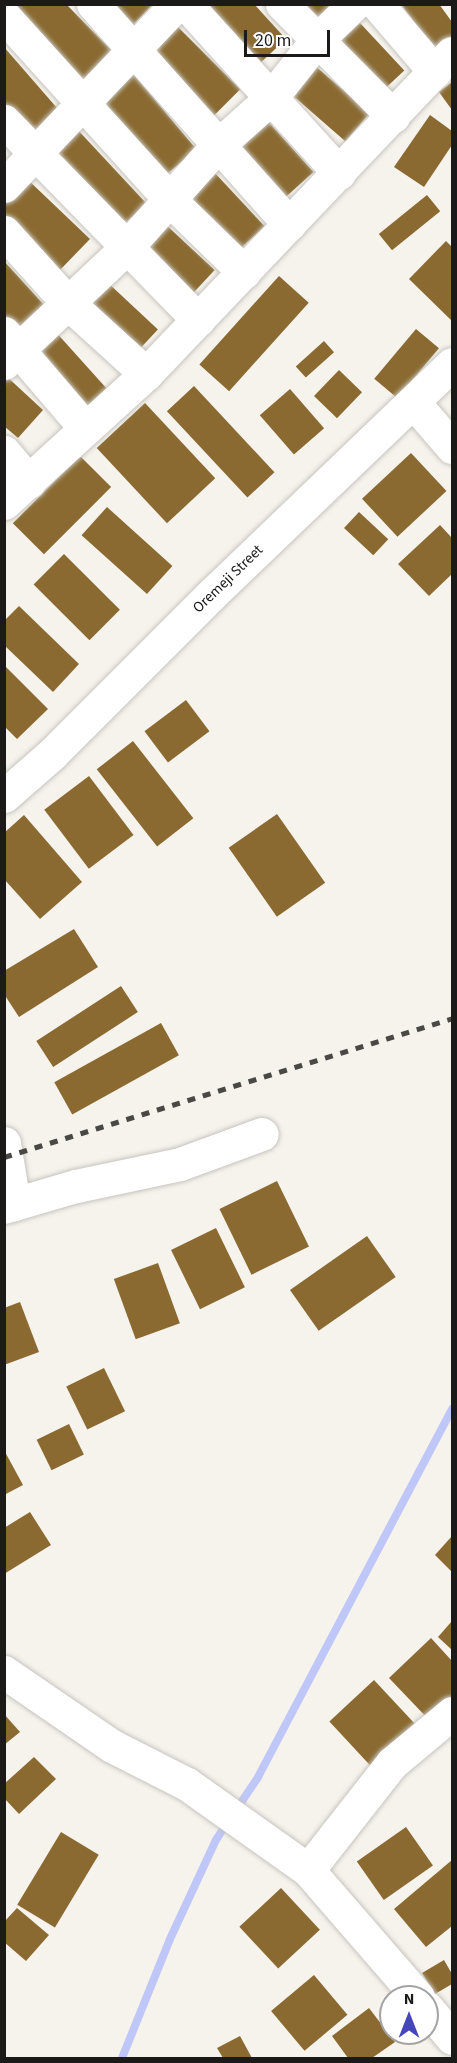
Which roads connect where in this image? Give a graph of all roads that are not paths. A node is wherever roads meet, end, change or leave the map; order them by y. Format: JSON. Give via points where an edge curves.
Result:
{"nodes":[{"id":1,"x":93,"y":4,"type":"edge"},
{"id":2,"x":177,"y":4,"type":"edge"},
{"id":3,"x":186,"y":4,"type":"edge"},
{"id":4,"x":282,"y":4,"type":"edge"},
{"id":5,"x":354,"y":4,"type":"edge"},
{"id":6,"x":376,"y":4,"type":"edge"},
{"id":7,"x":4,"y":16,"type":"edge"},
{"id":8,"x":316,"y":41,"type":"junction"},
{"id":9,"x":133,"y":52,"type":"junction"},
{"id":10,"x":444,"y":62,"type":"edge"},
{"id":11,"x":271,"y":98,"type":"junction"},
{"id":12,"x":86,"y":103,"type":"junction"},
{"id":13,"x":393,"y":116,"type":"junction"},
{"id":14,"x":4,"y":121,"type":"edge"},
{"id":15,"x":216,"y":147,"type":"junction"},
{"id":16,"x":35,"y":154,"type":"junction"},
{"id":17,"x":339,"y":173,"type":"junction"},
{"id":18,"x":4,"y":186,"type":"edge"},
{"id":19,"x":171,"y":201,"type":"junction"},
{"id":20,"x":289,"y":224,"type":"junction"},
{"id":21,"x":4,"y":232,"type":"edge"},
{"id":22,"x":126,"y":248,"type":"junction"},
{"id":23,"x":244,"y":272,"type":"junction"},
{"id":24,"x":67,"y":302,"type":"junction"},
{"id":25,"x":198,"y":320,"type":"junction"},
{"id":26,"x":9,"y":348,"type":"edge"},
{"id":27,"x":453,"y":364,"type":"edge"},
{"id":28,"x":146,"y":374,"type":"junction"},
{"id":29,"x":415,"y":404,"type":"junction"},
{"id":30,"x":86,"y":429,"type":"junction"},
{"id":31,"x":453,"y":447,"type":"edge"},
{"id":32,"x":4,"y":452,"type":"edge"},
{"id":33,"x":29,"y":482,"type":"junction"},
{"id":34,"x":4,"y":503,"type":"edge"},
{"id":35,"x":4,"y":796,"type":"edge"},
{"id":36,"x":262,"y":1134,"type":"dead end"},
{"id":37,"x":4,"y":1143,"type":"edge"},
{"id":38,"x":9,"y":1206,"type":"edge"},
{"id":39,"x":4,"y":1672,"type":"edge"},
{"id":40,"x":453,"y":1713,"type":"edge"},
{"id":41,"x":308,"y":1869,"type":"junction"},
{"id":42,"x":408,"y":1985,"type":"edge"},
{"id":43,"x":439,"y":2022,"type":"edge"},
{"id":44,"x":453,"y":2038,"type":"edge"}],
"edges":[{"from":1,"to":9,"type":"street"},
{"from":2,"to":9,"type":"street"},
{"from":3,"to":11,"type":"street"},
{"from":4,"to":8,"type":"street"},
{"from":5,"to":8,"type":"street"},
{"from":6,"to":10,"type":"street"},
{"from":7,"to":12,"type":"street"},
{"from":8,"to":11,"type":"street"},
{"from":8,"to":13,"type":"street"},
{"from":9,"to":12,"type":"street"},
{"from":9,"to":15,"type":"street"},
{"from":10,"to":13,"type":"street"},
{"from":11,"to":15,"type":"street"},
{"from":11,"to":17,"type":"street"},
{"from":12,"to":16,"type":"street"},
{"from":12,"to":19,"type":"street"},
{"from":13,"to":17,"type":"street"},
{"from":14,"to":16,"type":"street"},
{"from":15,"to":19,"type":"street"},
{"from":15,"to":20,"type":"street"},
{"from":16,"to":18,"type":"street"},
{"from":16,"to":22,"type":"street"},
{"from":17,"to":20,"type":"street"},
{"from":19,"to":22,"type":"street"},
{"from":19,"to":23,"type":"street"},
{"from":20,"to":23,"type":"street"},
{"from":21,"to":24,"type":"street"},
{"from":22,"to":24,"type":"street"},
{"from":22,"to":25,"type":"street"},
{"from":23,"to":25,"type":"street"},
{"from":24,"to":26,"type":"street"},
{"from":24,"to":28,"type":"street"},
{"from":25,"to":28,"type":"street"},
{"from":26,"to":30,"type":"street"},
{"from":27,"to":29,"type":"street","name":"Oremeji Street"},
{"from":28,"to":30,"type":"street"},
{"from":29,"to":31,"type":"street"},
{"from":29,"to":35,"type":"street","name":"Oremeji Street"},
{"from":30,"to":33,"type":"street"},
{"from":32,"to":33,"type":"street"},
{"from":33,"to":34,"type":"street"},
{"from":36,"to":38,"type":"street","via":[[180,1164]]},
{"from":37,"to":38,"type":"street"},
{"from":39,"to":41,"type":"street","via":[[112,1746],[186,1784]]},
{"from":40,"to":41,"type":"street","via":[[392,1763]]},
{"from":41,"to":42,"type":"street"},
{"from":43,"to":44,"type":"street"}]}
